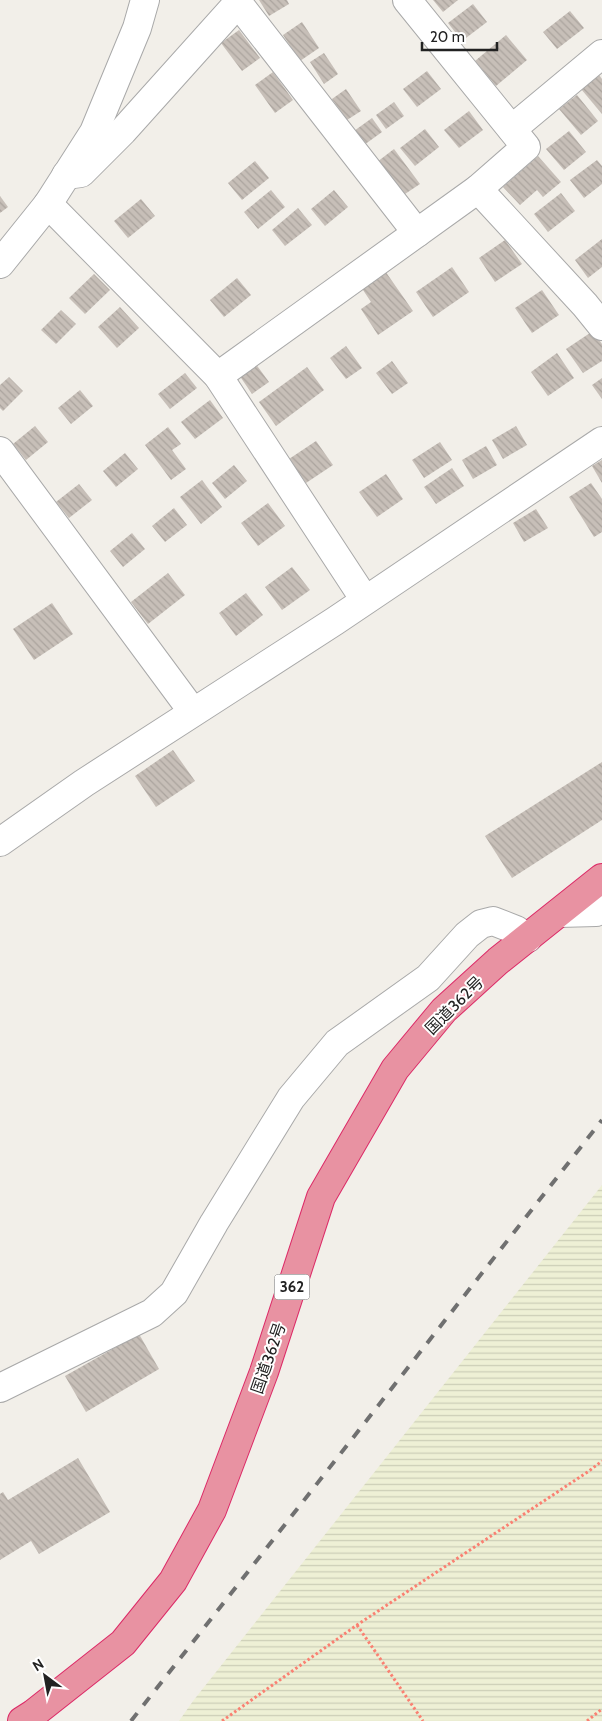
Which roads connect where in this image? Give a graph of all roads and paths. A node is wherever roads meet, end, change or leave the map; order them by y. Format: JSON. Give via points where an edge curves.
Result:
{"nodes":[{"id":1,"x":144,"y":0,"type":"edge"},
{"id":2,"x":407,"y":0,"type":"edge"},
{"id":3,"x":602,"y":54,"type":"edge"},
{"id":4,"x":512,"y":129,"type":"junction"},
{"id":5,"x":66,"y":175,"type":"junction"},
{"id":6,"x":478,"y":189,"type":"junction"},
{"id":7,"x":48,"y":204,"type":"junction"},
{"id":8,"x":417,"y":233,"type":"junction"},
{"id":9,"x":0,"y":264,"type":"edge"},
{"id":10,"x":602,"y":326,"type":"edge"},
{"id":11,"x":218,"y":376,"type":"junction"},
{"id":12,"x":602,"y":441,"type":"edge"},
{"id":13,"x":0,"y":451,"type":"edge"},
{"id":14,"x":365,"y":600,"type":"junction"},
{"id":15,"x":193,"y":712,"type":"junction"},
{"id":16,"x":0,"y":842,"type":"edge"},
{"id":17,"x":602,"y":878,"type":"edge"},
{"id":18,"x":602,"y":909,"type":"edge"},
{"id":19,"x":559,"y":913,"type":"junction"},
{"id":20,"x":528,"y":938,"type":"junction"},
{"id":21,"x":0,"y":1388,"type":"edge"},
{"id":22,"x":602,"y":1461,"type":"edge"},
{"id":23,"x":357,"y":1625,"type":"junction"},
{"id":24,"x":602,"y":1709,"type":"edge"},
{"id":25,"x":22,"y":1721,"type":"edge"},
{"id":26,"x":222,"y":1721,"type":"edge"},
{"id":27,"x":423,"y":1721,"type":"edge"},
{"id":28,"x":587,"y":1721,"type":"edge"}],
"edges":[{"from":1,"to":5,"type":"street","via":[[137,28],[94,132]]},
{"from":2,"to":4,"type":"street"},
{"from":3,"to":4,"type":"street"},
{"from":4,"to":6,"type":"street","via":[[526,147]]},
{"from":5,"to":7,"type":"street"},
{"from":5,"to":8,"type":"street","via":[[81,173],[238,3]]},
{"from":6,"to":8,"type":"street"},
{"from":6,"to":10,"type":"street"},
{"from":7,"to":9,"type":"street"},
{"from":7,"to":11,"type":"street"},
{"from":8,"to":11,"type":"street"},
{"from":11,"to":14,"type":"street"},
{"from":12,"to":14,"type":"street"},
{"from":13,"to":15,"type":"street"},
{"from":14,"to":15,"type":"street"},
{"from":15,"to":16,"type":"street"},
{"from":17,"to":19,"type":"highway","name":"国道362号","number":"362"},
{"from":18,"to":19,"type":"street"},
{"from":19,"to":20,"type":"highway","name":"国道362号","number":"362"},
{"from":20,"to":21,"type":"street","via":[[493,920],[480,924],[428,978],[337,1043],[291,1098],[174,1293],[152,1313]]},
{"from":20,"to":25,"type":"highway","name":"国道362号","number":"362","via":[[444,1010],[395,1069],[321,1197],[264,1372],[212,1510],[173,1581],[123,1643]]},
{"from":22,"to":23,"type":"path"},
{"from":23,"to":26,"type":"path"},
{"from":23,"to":27,"type":"path"},
{"from":24,"to":28,"type":"path"}]}
